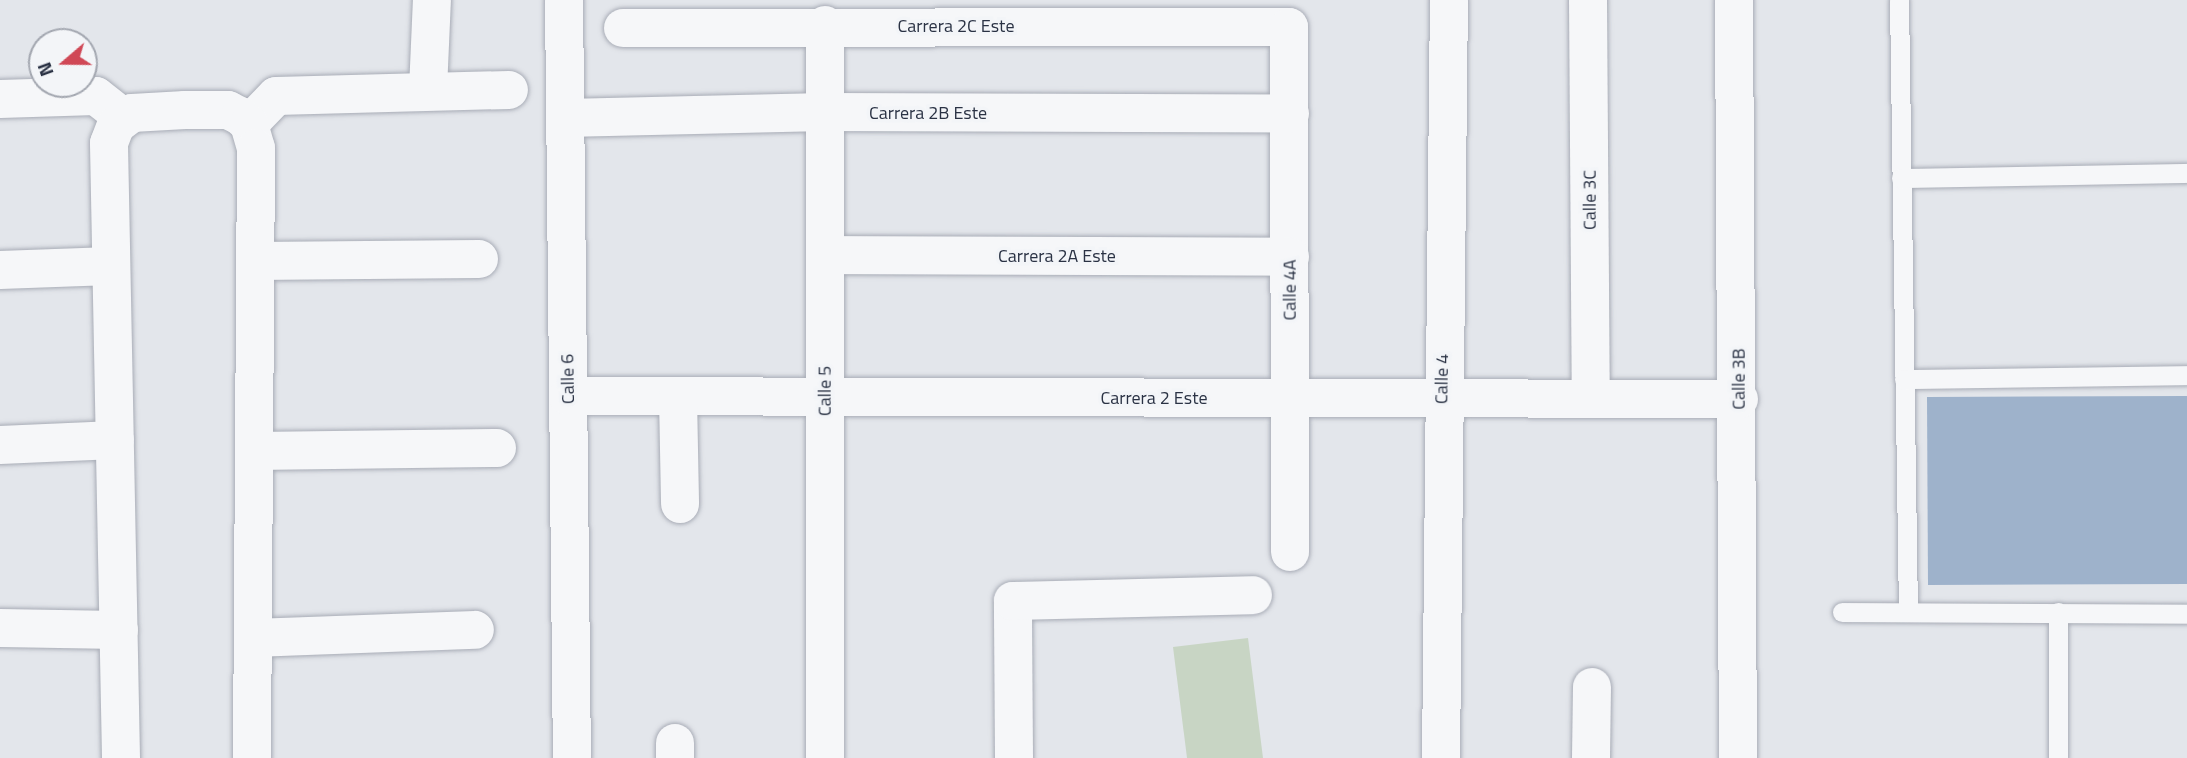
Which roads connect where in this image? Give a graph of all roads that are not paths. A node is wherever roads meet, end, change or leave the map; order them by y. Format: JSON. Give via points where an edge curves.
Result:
{"nodes":[{"id":1,"x":432,"y":0,"type":"edge"},
{"id":2,"x":564,"y":0,"type":"edge"},
{"id":3,"x":1449,"y":0,"type":"edge"},
{"id":4,"x":1588,"y":0,"type":"edge"},
{"id":5,"x":1734,"y":0,"type":"edge"},
{"id":6,"x":1899,"y":0,"type":"edge"},
{"id":7,"x":825,"y":25,"type":"junction"},
{"id":8,"x":1289,"y":27,"type":"joint"},
{"id":9,"x":623,"y":28,"type":"dead end"},
{"id":10,"x":428,"y":90,"type":"junction"},
{"id":11,"x":509,"y":90,"type":"dead end"},
{"id":12,"x":0,"y":99,"type":"edge"},
{"id":13,"x":825,"y":112,"type":"junction"},
{"id":14,"x":1290,"y":114,"type":"junction"},
{"id":15,"x":123,"y":117,"type":"junction"},
{"id":16,"x":565,"y":118,"type":"junction"},
{"id":17,"x":249,"y":124,"type":"junction"},
{"id":18,"x":2187,"y":173,"type":"edge"},
{"id":19,"x":1901,"y":178,"type":"junction"},
{"id":20,"x":825,"y":255,"type":"junction"},
{"id":21,"x":1290,"y":257,"type":"junction"},
{"id":22,"x":479,"y":259,"type":"dead end"},
{"id":23,"x":255,"y":261,"type":"junction"},
{"id":24,"x":111,"y":266,"type":"junction"},
{"id":25,"x":0,"y":270,"type":"edge"},
{"id":26,"x":2187,"y":375,"type":"edge"},
{"id":27,"x":1904,"y":379,"type":"junction"},
{"id":28,"x":568,"y":396,"type":"junction"},
{"id":29,"x":678,"y":397,"type":"junction"},
{"id":30,"x":825,"y":397,"type":"junction"},
{"id":31,"x":1291,"y":398,"type":"junction"},
{"id":32,"x":1442,"y":398,"type":"junction"},
{"id":33,"x":1591,"y":399,"type":"junction"},
{"id":34,"x":1739,"y":399,"type":"junction"},
{"id":35,"x":115,"y":440,"type":"junction"},
{"id":36,"x":0,"y":446,"type":"edge"},
{"id":37,"x":497,"y":448,"type":"dead end"},
{"id":38,"x":254,"y":451,"type":"junction"},
{"id":39,"x":680,"y":504,"type":"dead end"},
{"id":40,"x":1290,"y":552,"type":"dead end"},
{"id":41,"x":1253,"y":596,"type":"dead end"},
{"id":42,"x":1842,"y":612,"type":"dead end"},
{"id":43,"x":1908,"y":612,"type":"junction"},
{"id":44,"x":2057,"y":612,"type":"junction"},
{"id":45,"x":2187,"y":614,"type":"edge"},
{"id":46,"x":0,"y":628,"type":"edge"},
{"id":47,"x":119,"y":630,"type":"junction"},
{"id":48,"x":475,"y":630,"type":"dead end"},
{"id":49,"x":253,"y":638,"type":"junction"},
{"id":50,"x":1592,"y":687,"type":"dead end"},
{"id":51,"x":121,"y":758,"type":"edge"},
{"id":52,"x":252,"y":758,"type":"edge"},
{"id":53,"x":572,"y":758,"type":"edge"},
{"id":54,"x":825,"y":758,"type":"edge"},
{"id":55,"x":1014,"y":758,"type":"edge"},
{"id":56,"x":1441,"y":758,"type":"edge"},
{"id":57,"x":1591,"y":758,"type":"edge"},
{"id":58,"x":1738,"y":758,"type":"edge"},
{"id":59,"x":2058,"y":758,"type":"edge"}],
"edges":[{"from":1,"to":10,"type":"street"},
{"from":2,"to":16,"type":"street","name":"Calle 6"},
{"from":3,"to":32,"type":"street","name":"Calle 4"},
{"from":4,"to":33,"type":"street","name":"Calle 3C"},
{"from":5,"to":34,"type":"street","name":"Calle 3B"},
{"from":6,"to":19,"type":"lane"},
{"from":7,"to":8,"type":"street","name":"Carrera 2C Este"},
{"from":7,"to":9,"type":"street","name":"Carrera 2C Este"},
{"from":7,"to":13,"type":"street","name":"Calle 5"},
{"from":8,"to":14,"type":"street","name":"Calle 4A"},
{"from":10,"to":11,"type":"street"},
{"from":10,"to":17,"type":"street","via":[[276,96]]},
{"from":12,"to":15,"type":"street","via":[[96,96]]},
{"from":13,"to":14,"type":"street","name":"Carrera 2B Este"},
{"from":13,"to":16,"type":"street","name":"Carrera 2B Este"},
{"from":13,"to":20,"type":"street","name":"Calle 5"},
{"from":14,"to":21,"type":"street","name":"Calle 4A"},
{"from":15,"to":17,"type":"street","via":[[141,110],[228,110]]},
{"from":15,"to":24,"type":"street","via":[[109,143]]},
{"from":16,"to":28,"type":"street","name":"Calle 6"},
{"from":17,"to":23,"type":"street","via":[[256,148]]},
{"from":18,"to":19,"type":"lane"},
{"from":19,"to":27,"type":"lane"},
{"from":20,"to":21,"type":"street","name":"Carrera 2A Este"},
{"from":20,"to":30,"type":"street","name":"Calle 5"},
{"from":21,"to":31,"type":"street","name":"Calle 4A"},
{"from":22,"to":23,"type":"street"},
{"from":23,"to":38,"type":"street"},
{"from":24,"to":25,"type":"street"},
{"from":24,"to":35,"type":"street"},
{"from":26,"to":27,"type":"lane"},
{"from":27,"to":43,"type":"lane"},
{"from":28,"to":29,"type":"street","name":"Carrera 2 Este"},
{"from":28,"to":53,"type":"street","name":"Calle 6"},
{"from":29,"to":30,"type":"street","name":"Carrera 2 Este"},
{"from":29,"to":39,"type":"street"},
{"from":30,"to":31,"type":"street","name":"Carrera 2 Este"},
{"from":30,"to":54,"type":"street","name":"Calle 5"},
{"from":31,"to":32,"type":"street","name":"Carrera 2 Este"},
{"from":31,"to":40,"type":"street","name":"Calle 4A"},
{"from":32,"to":33,"type":"street","name":"Carrera 2 Este"},
{"from":32,"to":56,"type":"street","name":"Calle 4"},
{"from":33,"to":34,"type":"street","name":"Carrera 2 Este"},
{"from":34,"to":58,"type":"street","name":"Calle 3B"},
{"from":35,"to":36,"type":"street"},
{"from":35,"to":47,"type":"street"},
{"from":37,"to":38,"type":"street"},
{"from":38,"to":49,"type":"street"},
{"from":41,"to":55,"type":"street","via":[[1013,601]]},
{"from":42,"to":43,"type":"lane"},
{"from":43,"to":44,"type":"lane"},
{"from":44,"to":45,"type":"lane"},
{"from":44,"to":59,"type":"lane"},
{"from":46,"to":47,"type":"street"},
{"from":47,"to":51,"type":"street"},
{"from":48,"to":49,"type":"street"},
{"from":49,"to":52,"type":"street"},
{"from":50,"to":57,"type":"street"}]}
